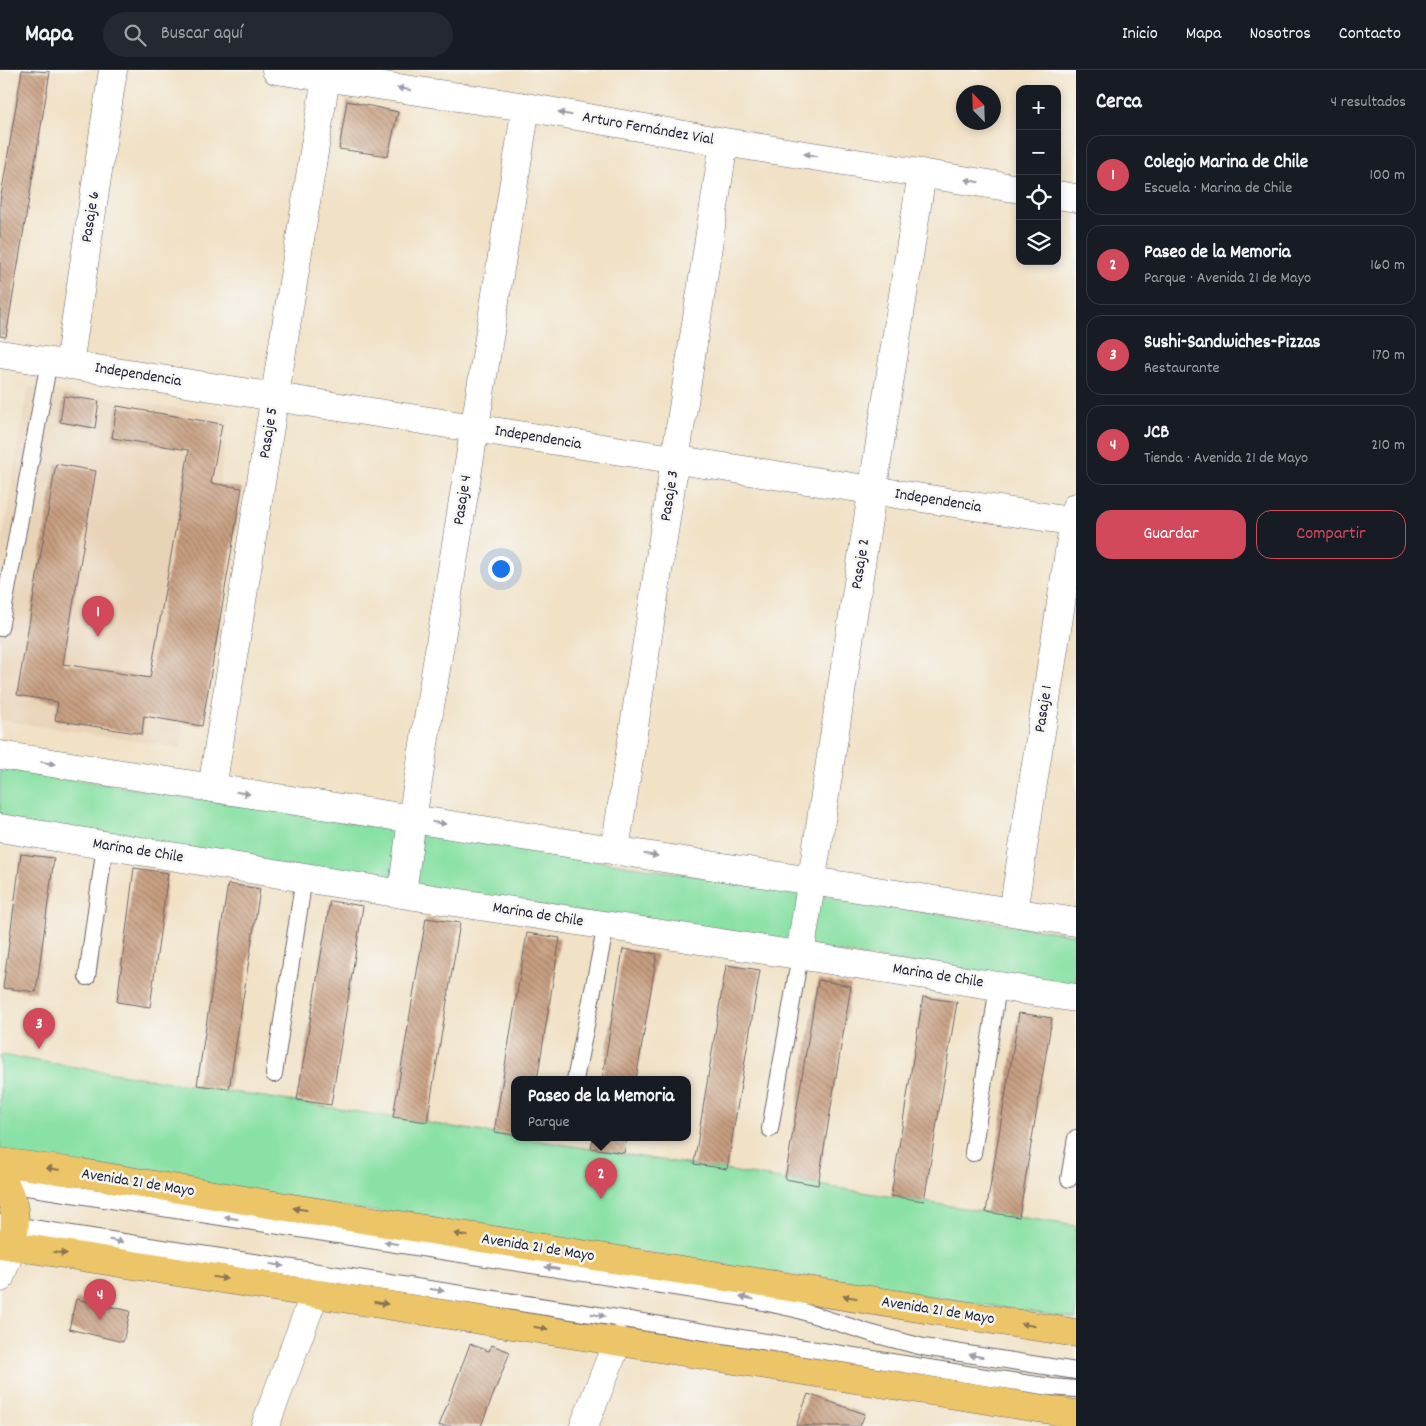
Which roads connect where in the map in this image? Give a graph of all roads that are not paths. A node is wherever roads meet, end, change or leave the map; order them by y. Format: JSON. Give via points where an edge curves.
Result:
{"nodes":[{"id":1,"x":113,"y":70,"type":"edge"},
{"id":2,"x":276,"y":70,"type":"edge"},
{"id":3,"x":326,"y":77,"type":"junction"},
{"id":4,"x":526,"y":107,"type":"junction"},
{"id":5,"x":724,"y":142,"type":"junction"},
{"id":6,"x":922,"y":173,"type":"junction"},
{"id":7,"x":1016,"y":188,"type":"edge"},
{"id":8,"x":1061,"y":196,"type":"edge"},
{"id":9,"x":1076,"y":198,"type":"edge"},
{"id":10,"x":0,"y":354,"type":"edge"},
{"id":11,"x":59,"y":363,"type":"junction"},
{"id":12,"x":275,"y":396,"type":"junction"},
{"id":13,"x":475,"y":428,"type":"junction"},
{"id":14,"x":675,"y":460,"type":"junction"},
{"id":15,"x":873,"y":490,"type":"junction"},
{"id":16,"x":1075,"y":517,"type":"edge"},
{"id":17,"x":0,"y":628,"type":"edge"},
{"id":18,"x":0,"y":755,"type":"edge"},
{"id":19,"x":212,"y":788,"type":"junction"},
{"id":20,"x":412,"y":818,"type":"junction"},
{"id":21,"x":0,"y":828,"type":"edge"},
{"id":22,"x":106,"y":845,"type":"junction"},
{"id":23,"x":615,"y":850,"type":"junction"},
{"id":24,"x":304,"y":878,"type":"junction"},
{"id":25,"x":812,"y":880,"type":"junction"},
{"id":26,"x":402,"y":894,"type":"junction"},
{"id":27,"x":1012,"y":912,"type":"junction"},
{"id":28,"x":1076,"y":922,"type":"edge"},
{"id":29,"x":606,"y":925,"type":"junction"},
{"id":30,"x":800,"y":955,"type":"junction"},
{"id":31,"x":88,"y":977,"type":"dead end"},
{"id":32,"x":998,"y":986,"type":"junction"},
{"id":33,"x":1076,"y":998,"type":"edge"},
{"id":34,"x":274,"y":1074,"type":"dead end"},
{"id":35,"x":575,"y":1076,"type":"edge"},
{"id":36,"x":770,"y":1129,"type":"dead end"},
{"id":37,"x":1076,"y":1138,"type":"edge"},
{"id":38,"x":973,"y":1153,"type":"dead end"},
{"id":39,"x":1,"y":1176,"type":"edge"},
{"id":40,"x":1069,"y":1180,"type":"dead end"},
{"id":41,"x":7,"y":1234,"type":"edge"},
{"id":42,"x":0,"y":1278,"type":"edge"},
{"id":43,"x":316,"y":1293,"type":"junction"},
{"id":44,"x":1076,"y":1333,"type":"edge"},
{"id":45,"x":618,"y":1340,"type":"junction"},
{"id":46,"x":1076,"y":1371,"type":"edge"},
{"id":47,"x":1076,"y":1389,"type":"edge"},
{"id":48,"x":1076,"y":1414,"type":"edge"},
{"id":49,"x":265,"y":1426,"type":"edge"},
{"id":50,"x":584,"y":1426,"type":"edge"}],
"edges":[{"from":1,"to":11,"type":"street","name":"Pasaje 6"},
{"from":2,"to":3,"type":"street","name":"Arturo Fernández Vial"},
{"from":4,"to":3,"type":"street","name":"Arturo Fernández Vial","one_way":true},
{"from":3,"to":12,"type":"street","name":"Pasaje 5"},
{"from":5,"to":4,"type":"street","name":"Arturo Fernández Vial","one_way":true},
{"from":4,"to":13,"type":"street","name":"Pasaje 4"},
{"from":6,"to":5,"type":"street","name":"Arturo Fernández Vial","one_way":true},
{"from":5,"to":14,"type":"street","name":"Pasaje 3"},
{"from":7,"to":6,"type":"street","name":"Arturo Fernández Vial","one_way":true},
{"from":6,"to":15,"type":"street","name":"Pasaje 2"},
{"from":8,"to":9,"type":"street"},
{"from":10,"to":11,"type":"street","name":"Independencia"},
{"from":11,"to":12,"type":"street","name":"Independencia"},
{"from":11,"to":17,"type":"lane"},
{"from":12,"to":13,"type":"street","name":"Independencia"},
{"from":12,"to":19,"type":"street","name":"Pasaje 5"},
{"from":13,"to":14,"type":"street","name":"Independencia"},
{"from":13,"to":20,"type":"street","name":"Pasaje 4"},
{"from":14,"to":15,"type":"street","name":"Independencia"},
{"from":14,"to":23,"type":"street","name":"Pasaje 3"},
{"from":15,"to":16,"type":"street","name":"Independencia"},
{"from":15,"to":25,"type":"street","name":"Pasaje 2"},
{"from":16,"to":27,"type":"street","name":"Pasaje 1"},
{"from":18,"to":19,"type":"street","one_way":true},
{"from":19,"to":20,"type":"street","one_way":true},
{"from":20,"to":23,"type":"street","one_way":true},
{"from":20,"to":26,"type":"street","name":"Pasaje 4"},
{"from":21,"to":22,"type":"street","name":"Marina de Chile"},
{"from":22,"to":24,"type":"street","name":"Marina de Chile"},
{"from":22,"to":31,"type":"lane"},
{"from":23,"to":25,"type":"street","one_way":true},
{"from":24,"to":26,"type":"street","name":"Marina de Chile"},
{"from":24,"to":34,"type":"lane"},
{"from":25,"to":27,"type":"street"},
{"from":25,"to":30,"type":"street","name":"Pasaje 2"},
{"from":26,"to":29,"type":"street","name":"Marina de Chile"},
{"from":27,"to":28,"type":"street"},
{"from":29,"to":30,"type":"street","name":"Marina de Chile"},
{"from":29,"to":35,"type":"lane"},
{"from":30,"to":32,"type":"street","name":"Marina de Chile"},
{"from":30,"to":36,"type":"lane"},
{"from":32,"to":33,"type":"street","name":"Marina de Chile"},
{"from":32,"to":38,"type":"lane"},
{"from":37,"to":40,"type":"lane"},
{"from":39,"to":41,"type":"main road","via":[[15,1213]]},
{"from":44,"to":39,"type":"main road","name":"Avenida 21 de Mayo","one_way":true,"via":[[82,1173]]},
{"from":46,"to":39,"type":"lane","one_way":true,"via":[[923,1347],[745,1298]]},
{"from":41,"to":42,"type":"street"},
{"from":41,"to":43,"type":"main road","one_way":true},
{"from":41,"to":47,"type":"lane","one_way":true,"via":[[601,1316]]},
{"from":43,"to":45,"type":"main road","one_way":true},
{"from":43,"to":49,"type":"street"},
{"from":45,"to":48,"type":"main road"},
{"from":45,"to":50,"type":"street"}]}
